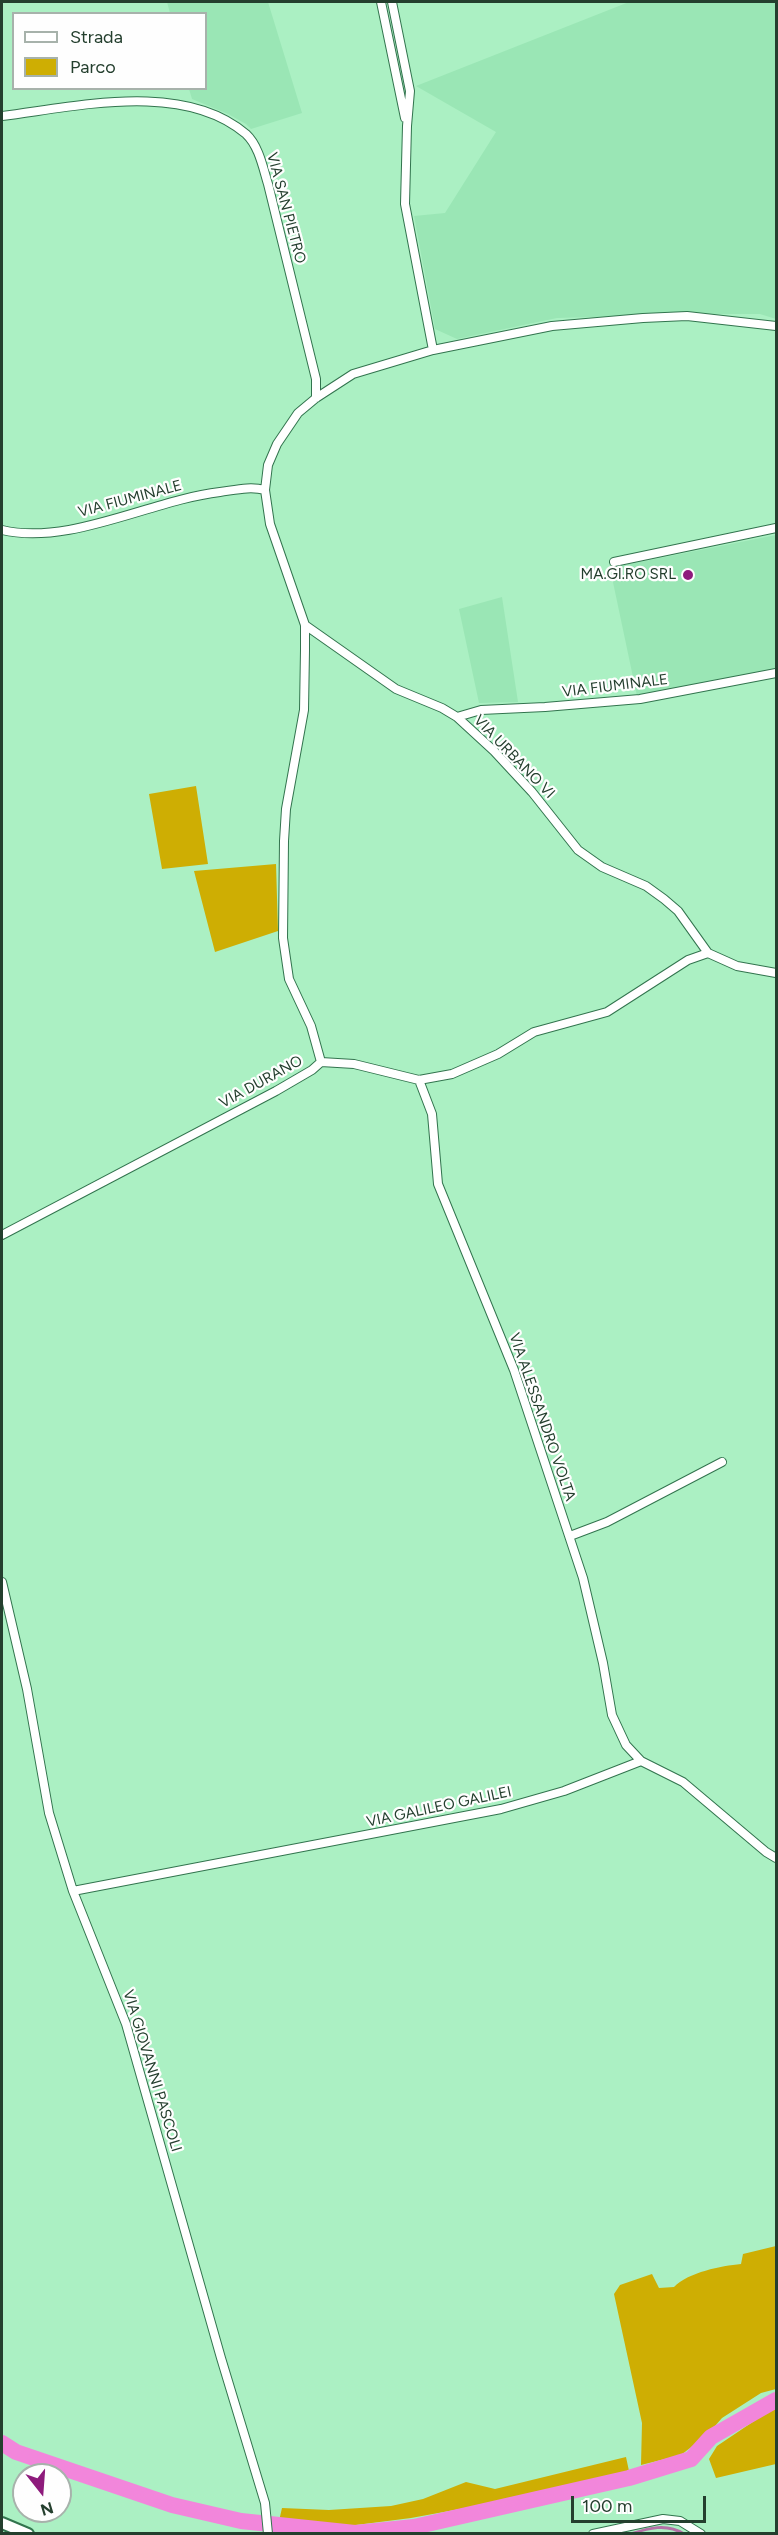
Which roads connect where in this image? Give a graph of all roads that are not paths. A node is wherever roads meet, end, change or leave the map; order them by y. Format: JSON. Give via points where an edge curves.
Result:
{"nodes":[{"id":1,"x":381,"y":2,"type":"edge"},
{"id":2,"x":392,"y":2,"type":"edge"},
{"id":3,"x":2,"y":116,"type":"edge"},
{"id":4,"x":407,"y":126,"type":"junction"},
{"id":5,"x":777,"y":326,"type":"edge"},
{"id":6,"x":433,"y":350,"type":"junction"},
{"id":7,"x":316,"y":398,"type":"junction"},
{"id":8,"x":265,"y":490,"type":"junction"},
{"id":9,"x":777,"y":528,"type":"edge"},
{"id":10,"x":2,"y":530,"type":"edge"},
{"id":11,"x":614,"y":562,"type":"dead end"},
{"id":12,"x":304,"y":626,"type":"junction"},
{"id":13,"x":777,"y":673,"type":"edge"},
{"id":14,"x":457,"y":717,"type":"junction"},
{"id":15,"x":708,"y":953,"type":"junction"},
{"id":16,"x":777,"y":973,"type":"edge"},
{"id":17,"x":321,"y":1062,"type":"junction"},
{"id":18,"x":420,"y":1080,"type":"junction"},
{"id":19,"x":2,"y":1235,"type":"edge"},
{"id":20,"x":722,"y":1462,"type":"dead end"},
{"id":21,"x":570,"y":1536,"type":"junction"},
{"id":22,"x":2,"y":1582,"type":"edge"},
{"id":23,"x":641,"y":1761,"type":"junction"},
{"id":24,"x":777,"y":1858,"type":"edge"},
{"id":25,"x":73,"y":1891,"type":"junction"},
{"id":26,"x":2,"y":2523,"type":"edge"},
{"id":27,"x":28,"y":2534,"type":"edge"},
{"id":28,"x":268,"y":2534,"type":"edge"},
{"id":29,"x":593,"y":2534,"type":"edge"},
{"id":30,"x":701,"y":2534,"type":"edge"}],
"edges":[{"from":1,"to":4,"type":"street"},
{"from":2,"to":4,"type":"street","via":[[410,91]]},
{"from":3,"to":7,"type":"street","name":"VIA SAN PIETRO","via":[[124,101],[157,102],[207,113],[247,135],[258,152],[268,184],[316,379]]},
{"from":4,"to":6,"type":"street","via":[[405,204]]},
{"from":5,"to":6,"type":"street","via":[[687,316],[644,318],[552,326]]},
{"from":6,"to":7,"type":"street","via":[[353,374]]},
{"from":7,"to":8,"type":"street","via":[[298,413],[278,444],[268,465]]},
{"from":8,"to":10,"type":"street","name":"VIA FIUMINALE","via":[[202,494],[49,534]]},
{"from":8,"to":12,"type":"street","via":[[274,543]]},
{"from":9,"to":11,"type":"street"},
{"from":12,"to":14,"type":"street","name":"VIA URBANO VI","via":[[396,689]]},
{"from":12,"to":17,"type":"street","via":[[304,710],[286,809],[283,938],[289,979],[311,1026]]},
{"from":13,"to":14,"type":"street","name":"VIA FIUMINALE","via":[[640,699],[481,710]]},
{"from":14,"to":15,"type":"street","name":"VIA URBANO VI","via":[[532,792],[578,850],[664,899]]},
{"from":15,"to":16,"type":"street","via":[[737,966]]},
{"from":15,"to":18,"type":"street","name":"VIA DURANO","via":[[688,960],[607,1012],[534,1032],[469,1068]]},
{"from":17,"to":18,"type":"street","name":"VIA DURANO","via":[[354,1064]]},
{"from":17,"to":19,"type":"street","name":"VIA DURANO","via":[[276,1091]]},
{"from":18,"to":21,"type":"street","name":"VIA ALESSANDRO VOLTA","via":[[432,1114],[438,1184],[514,1370]]},
{"from":20,"to":21,"type":"street","via":[[607,1522]]},
{"from":21,"to":23,"type":"street","name":"VIA ALESSANDRO VOLTA","via":[[584,1578],[612,1715],[626,1744]]},
{"from":22,"to":25,"type":"street","name":"VIA GIOVANNI PASCOLI","via":[[27,1689],[49,1813]]},
{"from":23,"to":24,"type":"street","via":[[683,1782]]},
{"from":23,"to":25,"type":"street","name":"VIA GALILEO GALILEI","via":[[564,1791],[501,1809]]},
{"from":25,"to":28,"type":"street","name":"VIA GIOVANNI PASCOLI","via":[[126,2024],[267,2517]]},
{"from":26,"to":27,"type":"main road"},
{"from":29,"to":30,"type":"street","via":[[663,2519],[680,2521]]}]}
